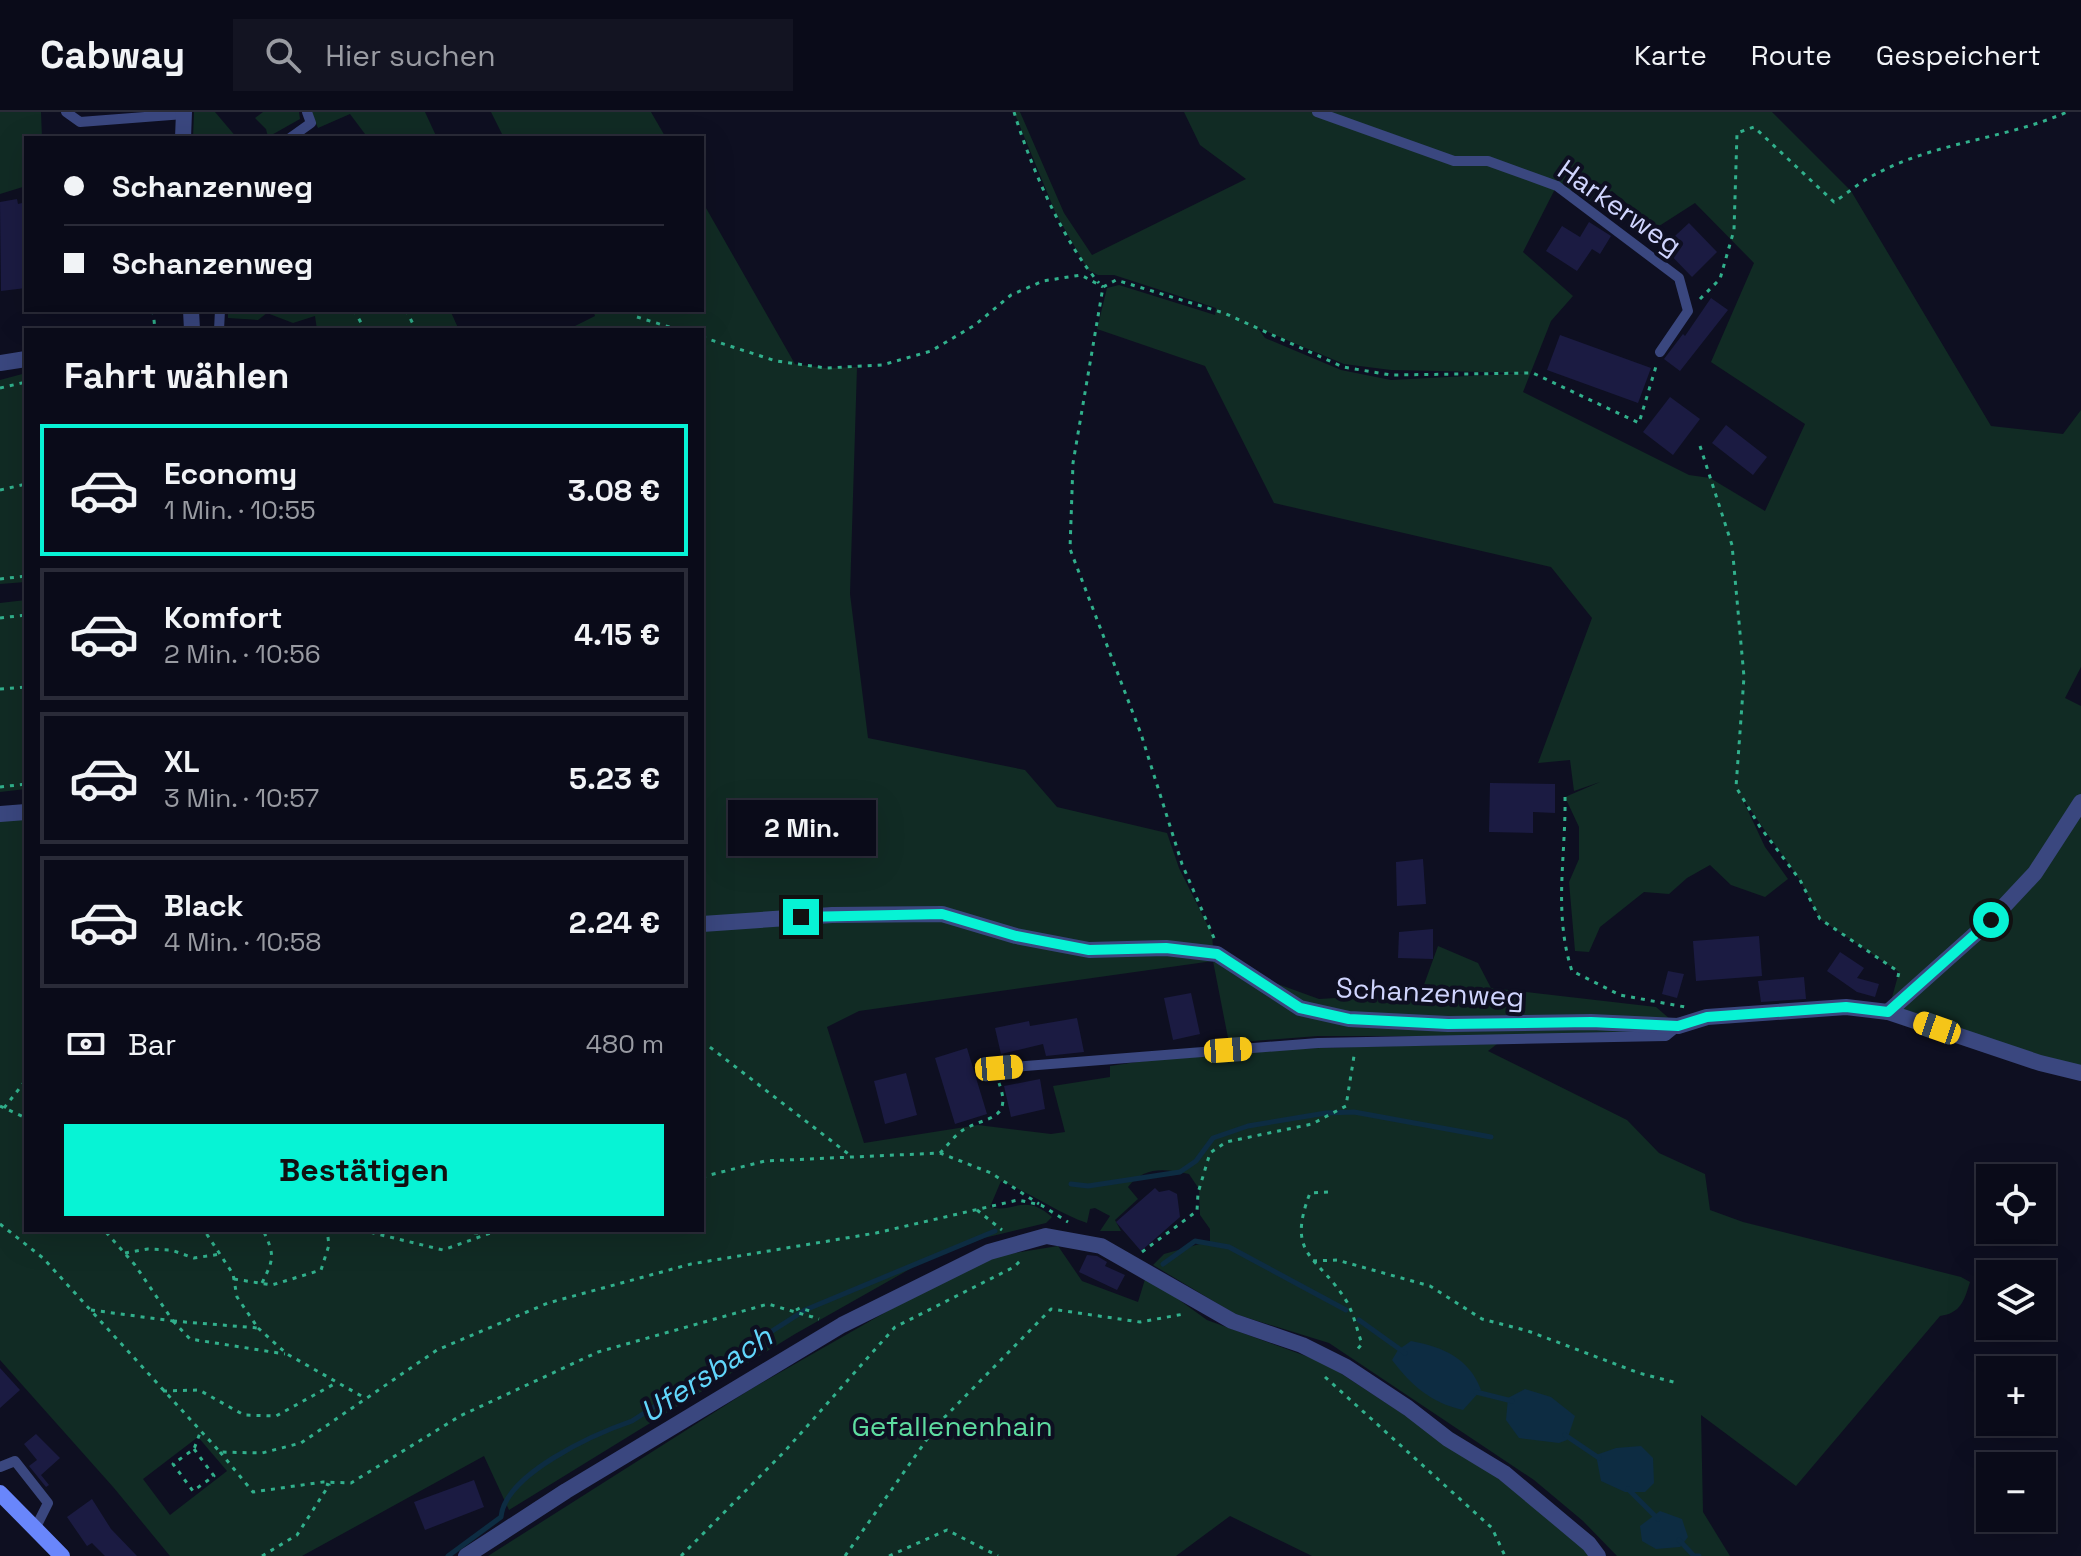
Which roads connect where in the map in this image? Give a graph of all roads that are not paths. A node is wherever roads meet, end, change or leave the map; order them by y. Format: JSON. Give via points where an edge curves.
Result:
{"nodes":[{"id":1,"x":66,"y":112,"type":"edge"},
{"id":2,"x":307,"y":112,"type":"edge"},
{"id":3,"x":1317,"y":112,"type":"edge"},
{"id":4,"x":184,"y":113,"type":"edge"},
{"id":5,"x":183,"y":136,"type":"edge"},
{"id":6,"x":293,"y":136,"type":"edge"},
{"id":7,"x":1660,"y":352,"type":"road end"},
{"id":8,"x":24,"y":359,"type":"edge"},
{"id":9,"x":0,"y":363,"type":"edge"},
{"id":10,"x":2081,"y":802,"type":"edge"},
{"id":11,"x":24,"y":812,"type":"edge"},
{"id":12,"x":0,"y":814,"type":"edge"},
{"id":13,"x":704,"y":924,"type":"edge"},
{"id":14,"x":1888,"y":1012,"type":"junction"},
{"id":15,"x":1678,"y":1026,"type":"junction"},
{"id":16,"x":999,"y":1068,"type":"road end"},
{"id":17,"x":2081,"y":1073,"type":"edge"},
{"id":18,"x":0,"y":1467,"type":"edge"},
{"id":19,"x":0,"y":1493,"type":"edge"},
{"id":20,"x":35,"y":1529,"type":"junction"},
{"id":21,"x":62,"y":1556,"type":"edge"},
{"id":22,"x":466,"y":1556,"type":"edge"},
{"id":23,"x":1598,"y":1556,"type":"edge"}],
"edges":[{"from":1,"to":4,"type":"lane","via":[[80,122]]},
{"from":2,"to":6,"type":"lane","via":[[311,123]]},
{"from":3,"to":7,"type":"lane","name":"Harkerweg","via":[[1454,161],[1488,161],[1557,186],[1679,278],[1688,311]]},
{"from":4,"to":5,"type":"street"},
{"from":8,"to":9,"type":"street"},
{"from":10,"to":14,"type":"street","via":[[2035,873]]},
{"from":11,"to":12,"type":"street"},
{"from":13,"to":15,"type":"street","name":"Schanzenweg","via":[[942,914],[1089,950],[1166,948],[1217,954],[1300,1008],[1349,1019]]},
{"from":14,"to":15,"type":"street","name":"Schanzenweg","via":[[1846,1007],[1707,1017]]},
{"from":14,"to":17,"type":"street","name":"Schanzenweg"},
{"from":15,"to":16,"type":"lane","via":[[1666,1036],[1318,1043]]},
{"from":18,"to":20,"type":"lane","via":[[15,1461],[48,1503]]},
{"from":19,"to":20,"type":"main road"},
{"from":20,"to":21,"type":"main road"},
{"from":22,"to":23,"type":"street","via":[[842,1325],[989,1252],[1046,1236],[1101,1246],[1232,1321],[1332,1360],[1504,1473]]}]}
